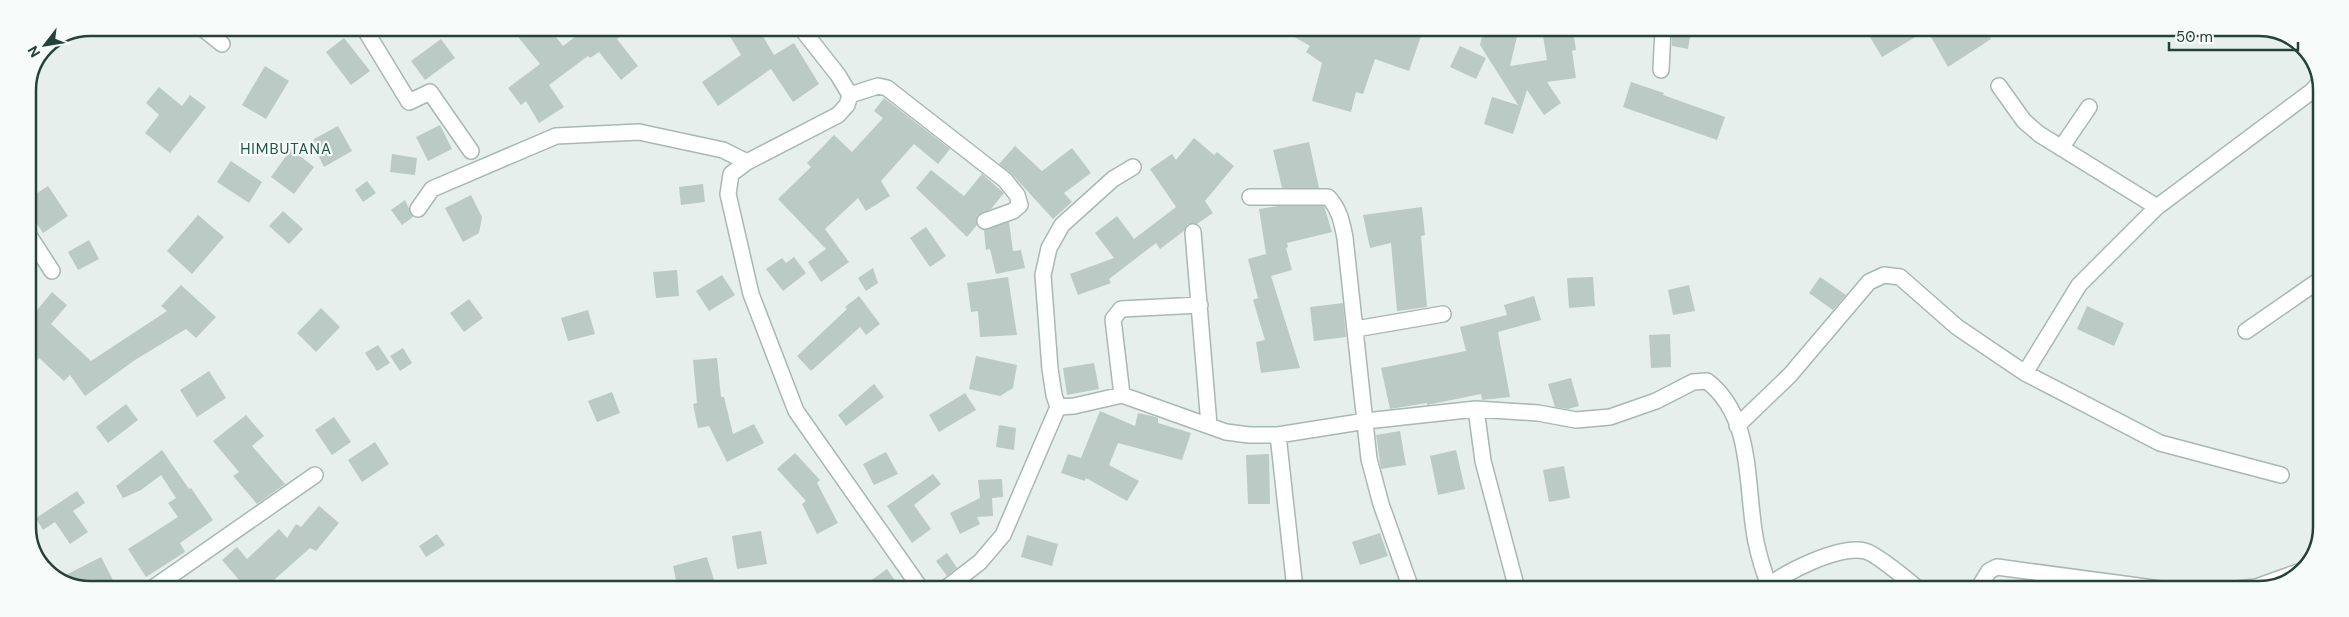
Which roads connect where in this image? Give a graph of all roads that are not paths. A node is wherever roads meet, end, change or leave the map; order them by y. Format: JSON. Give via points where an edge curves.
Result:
{"nodes":[{"id":1,"x":212,"y":36,"type":"edge"},
{"id":2,"x":369,"y":36,"type":"edge"},
{"id":3,"x":807,"y":36,"type":"edge"},
{"id":4,"x":1663,"y":36,"type":"edge"},
{"id":5,"x":222,"y":44,"type":"dead end"},
{"id":6,"x":1661,"y":70,"type":"dead end"},
{"id":7,"x":1999,"y":86,"type":"dead end"},
{"id":8,"x":2313,"y":90,"type":"edge"},
{"id":9,"x":850,"y":95,"type":"junction"},
{"id":10,"x":2089,"y":107,"type":"dead end"},
{"id":11,"x":2061,"y":148,"type":"junction"},
{"id":12,"x":471,"y":151,"type":"dead end"},
{"id":13,"x":747,"y":162,"type":"junction"},
{"id":14,"x":1133,"y":167,"type":"dead end"},
{"id":15,"x":1250,"y":197,"type":"dead end"},
{"id":16,"x":2157,"y":207,"type":"junction"},
{"id":17,"x":418,"y":209,"type":"dead end"},
{"id":18,"x":985,"y":221,"type":"dead end"},
{"id":19,"x":1193,"y":232,"type":"dead end"},
{"id":20,"x":36,"y":246,"type":"edge"},
{"id":21,"x":52,"y":270,"type":"dead end"},
{"id":22,"x":2313,"y":285,"type":"edge"},
{"id":23,"x":1200,"y":305,"type":"junction"},
{"id":24,"x":1443,"y":314,"type":"dead end"},
{"id":25,"x":1356,"y":329,"type":"junction"},
{"id":26,"x":2246,"y":331,"type":"dead end"},
{"id":27,"x":2025,"y":373,"type":"junction"},
{"id":28,"x":1122,"y":395,"type":"junction"},
{"id":29,"x":1058,"y":406,"type":"junction"},
{"id":30,"x":1476,"y":409,"type":"junction"},
{"id":31,"x":1366,"y":422,"type":"junction"},
{"id":32,"x":1209,"y":425,"type":"junction"},
{"id":33,"x":1737,"y":426,"type":"junction"},
{"id":34,"x":1278,"y":435,"type":"junction"},
{"id":35,"x":316,"y":475,"type":"dead end"},
{"id":36,"x":2281,"y":476,"type":"dead end"},
{"id":37,"x":162,"y":581,"type":"edge"},
{"id":38,"x":915,"y":581,"type":"edge"},
{"id":39,"x":955,"y":581,"type":"edge"},
{"id":40,"x":1295,"y":581,"type":"edge"},
{"id":41,"x":1408,"y":581,"type":"edge"},
{"id":42,"x":1515,"y":581,"type":"edge"},
{"id":43,"x":1765,"y":581,"type":"edge"},
{"id":44,"x":1779,"y":581,"type":"edge"},
{"id":45,"x":1907,"y":581,"type":"edge"},
{"id":46,"x":1983,"y":581,"type":"edge"},
{"id":47,"x":2097,"y":581,"type":"edge"}],
"edges":[{"from":1,"to":5,"type":"street"},
{"from":2,"to":12,"type":"street","via":[[409,102],[430,92]]},
{"from":3,"to":9,"type":"street"},
{"from":4,"to":6,"type":"street"},
{"from":7,"to":11,"type":"street","via":[[2024,121]]},
{"from":8,"to":16,"type":"street"},
{"from":9,"to":13,"type":"street","via":[[847,105],[838,114]]},
{"from":9,"to":18,"type":"street","via":[[878,86],[887,88],[1005,180],[1017,195],[1020,205],[1013,211]]},
{"from":10,"to":11,"type":"street"},
{"from":11,"to":16,"type":"street"},
{"from":13,"to":17,"type":"street","via":[[724,150],[639,132],[556,136],[432,189]]},
{"from":13,"to":38,"type":"street","via":[[731,174],[728,194],[751,294],[796,411]]},
{"from":14,"to":29,"type":"street","via":[[1113,179],[1062,225],[1049,248],[1043,275],[1050,369]]},
{"from":15,"to":25,"type":"street","via":[[1328,197],[1335,204],[1345,238]]},
{"from":16,"to":27,"type":"street","via":[[2079,285]]},
{"from":19,"to":23,"type":"street"},
{"from":20,"to":21,"type":"street"},
{"from":22,"to":26,"type":"street"},
{"from":23,"to":28,"type":"street","via":[[1121,310],[1116,314],[1113,319]]},
{"from":23,"to":32,"type":"street"},
{"from":24,"to":25,"type":"street"},
{"from":25,"to":31,"type":"street"},
{"from":27,"to":33,"type":"street","via":[[1957,328],[1900,277],[1884,275],[1869,282],[1790,375]]},
{"from":27,"to":36,"type":"street","via":[[2160,442]]},
{"from":28,"to":29,"type":"street","via":[[1074,406]]},
{"from":28,"to":32,"type":"street"},
{"from":29,"to":39,"type":"street","via":[[1003,535],[980,562]]},
{"from":30,"to":31,"type":"street"},
{"from":30,"to":33,"type":"street","via":[[1538,413],[1576,420],[1610,417],[1656,401],[1693,382],[1708,381],[1720,391],[1732,409]]},
{"from":30,"to":42,"type":"street","via":[[1483,461]]},
{"from":31,"to":34,"type":"street"},
{"from":31,"to":41,"type":"street","via":[[1369,459]]},
{"from":32,"to":34,"type":"street","via":[[1237,434]]},
{"from":33,"to":43,"type":"street","via":[[1744,445],[1756,542]]},
{"from":34,"to":40,"type":"street"},
{"from":35,"to":37,"type":"street"},
{"from":44,"to":45,"type":"street","via":[[1809,563],[1841,551],[1866,551]]},
{"from":46,"to":47,"type":"street","via":[[1989,571],[1998,567]]}]}
